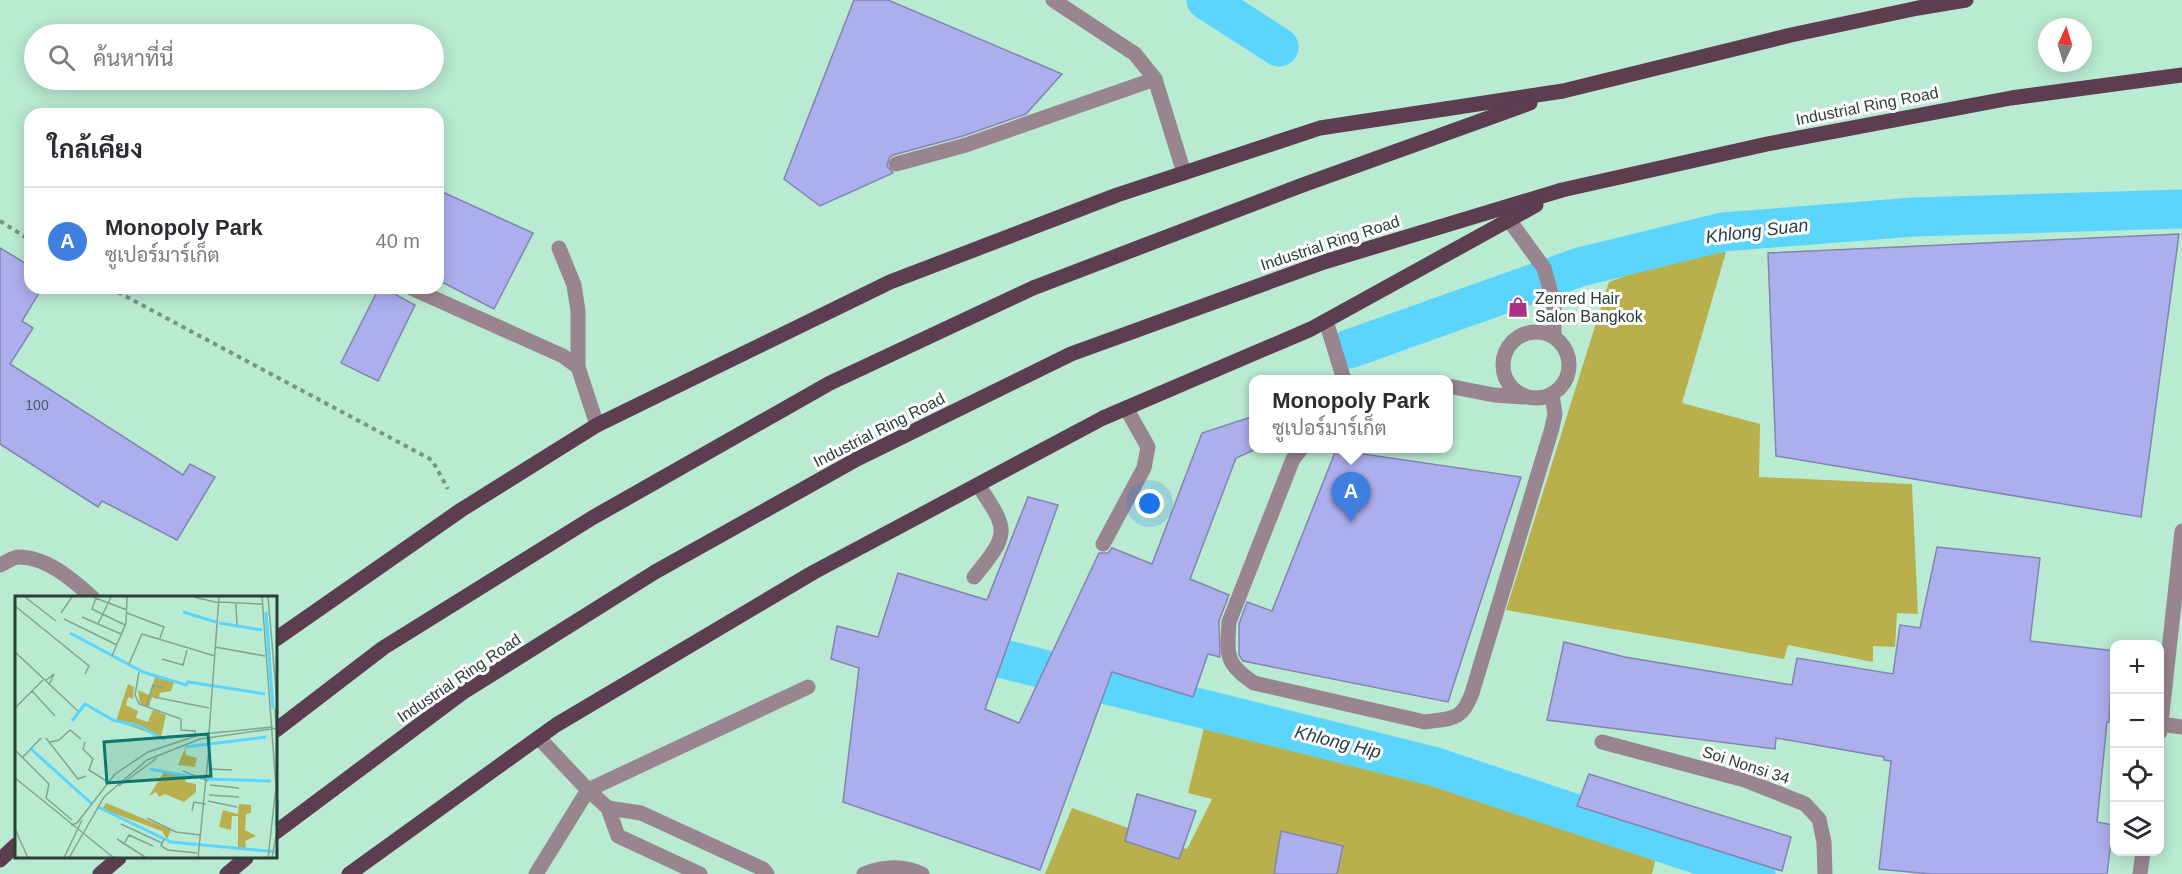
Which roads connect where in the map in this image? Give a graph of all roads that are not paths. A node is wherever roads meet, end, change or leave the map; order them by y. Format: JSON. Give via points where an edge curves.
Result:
{"nodes":[{"id":1,"x":1053,"y":0,"type":"edge"},
{"id":2,"x":1966,"y":0,"type":"edge"},
{"id":3,"x":1917,"y":4,"type":"edge"},
{"id":4,"x":2182,"y":75,"type":"edge"},
{"id":5,"x":1155,"y":79,"type":"junction"},
{"id":6,"x":1563,"y":91,"type":"junction"},
{"id":7,"x":896,"y":164,"type":"dead end"},
{"id":8,"x":1184,"y":173,"type":"junction"},
{"id":9,"x":1562,"y":190,"type":"junction"},
{"id":10,"x":1509,"y":220,"type":"junction"},
{"id":11,"x":558,"y":248,"type":"dead end"},
{"id":12,"x":424,"y":294,"type":"edge"},
{"id":13,"x":1326,"y":321,"type":"junction"},
{"id":14,"x":1554,"y":335,"type":"junction"},
{"id":15,"x":578,"y":367,"type":"junction"},
{"id":16,"x":1342,"y":375,"type":"edge"},
{"id":17,"x":1453,"y":387,"type":"edge"},
{"id":18,"x":1552,"y":395,"type":"junction"},
{"id":19,"x":1529,"y":398,"type":"junction"},
{"id":20,"x":1126,"y":408,"type":"junction"},
{"id":21,"x":597,"y":425,"type":"junction"},
{"id":22,"x":1298,"y":453,"type":"edge"},
{"id":23,"x":978,"y":485,"type":"junction"},
{"id":24,"x":2182,"y":531,"type":"edge"},
{"id":25,"x":1103,"y":544,"type":"dead end"},
{"id":26,"x":0,"y":565,"type":"edge"},
{"id":27,"x":974,"y":578,"type":"dead end"},
{"id":28,"x":91,"y":596,"type":"edge"},
{"id":29,"x":278,"y":638,"type":"edge"},
{"id":30,"x":808,"y":687,"type":"dead end"},
{"id":31,"x":2164,"y":694,"type":"edge"},
{"id":32,"x":2182,"y":727,"type":"edge"},
{"id":33,"x":278,"y":728,"type":"edge"},
{"id":34,"x":2164,"y":728,"type":"edge"},
{"id":35,"x":539,"y":738,"type":"junction"},
{"id":36,"x":1602,"y":742,"type":"dead end"},
{"id":37,"x":588,"y":790,"type":"junction"},
{"id":38,"x":608,"y":808,"type":"junction"},
{"id":39,"x":278,"y":831,"type":"edge"},
{"id":40,"x":2142,"y":856,"type":"edge"},
{"id":41,"x":118,"y":859,"type":"edge"},
{"id":42,"x":245,"y":859,"type":"edge"},
{"id":43,"x":1825,"y":872,"type":"edge"},
{"id":44,"x":100,"y":874,"type":"edge"},
{"id":45,"x":227,"y":874,"type":"edge"},
{"id":46,"x":349,"y":874,"type":"edge"},
{"id":47,"x":536,"y":874,"type":"edge"},
{"id":48,"x":700,"y":874,"type":"edge"},
{"id":49,"x":767,"y":874,"type":"edge"},
{"id":50,"x":864,"y":874,"type":"edge"},
{"id":51,"x":922,"y":874,"type":"edge"},
{"id":52,"x":2140,"y":874,"type":"edge"}],
"edges":[{"from":1,"to":5,"type":"street","via":[[1135,54]]},
{"from":2,"to":3,"type":"main road"},
{"from":3,"to":6,"type":"main road"},
{"from":4,"to":9,"type":"main road","name":"Industrial Ring Road","via":[[1999,100],[1767,144]]},
{"from":5,"to":7,"type":"street","via":[[966,145]]},
{"from":5,"to":8,"type":"street"},
{"from":6,"to":8,"type":"main road","via":[[1320,128]]},
{"from":6,"to":33,"type":"main road","via":[[1033,288],[830,383],[592,518],[383,648]]},
{"from":8,"to":21,"type":"main road","via":[[890,282]]},
{"from":9,"to":10,"type":"main road","name":"Industrial Ring Road"},
{"from":9,"to":39,"type":"main road","name":"Industrial Ring Road","via":[[1324,262],[1071,354],[857,459],[655,572],[462,693]]},
{"from":10,"to":13,"type":"main road","name":"Industrial Ring Road"},
{"from":10,"to":14,"type":"street","via":[[1544,268],[1554,304]]},
{"from":11,"to":15,"type":"street","via":[[574,285]]},
{"from":12,"to":15,"type":"street","via":[[563,356]]},
{"from":13,"to":16,"type":"street"},
{"from":13,"to":20,"type":"main road","name":"Industrial Ring Road"},
{"from":14,"to":18,"type":"street","via":[[1569,354],[1569,378]]},
{"from":14,"to":19,"type":"street","via":[[1535,331],[1516,337],[1504,352],[1502,372],[1512,389]]},
{"from":15,"to":21,"type":"street"},
{"from":17,"to":19,"type":"street"},
{"from":18,"to":19,"type":"street"},
{"from":18,"to":22,"type":"street","via":[[1552,428],[1472,693],[1466,709],[1451,718],[1425,722],[1254,683],[1232,663],[1227,645],[1229,622]]},
{"from":20,"to":23,"type":"main road","name":"Industrial Ring Road"},
{"from":20,"to":25,"type":"street","via":[[1148,447],[1144,468]]},
{"from":21,"to":29,"type":"main road","via":[[461,510]]},
{"from":23,"to":27,"type":"street","via":[[1000,519],[1002,537]]},
{"from":23,"to":35,"type":"main road","name":"Industrial Ring Road","via":[[814,572]]},
{"from":24,"to":31,"type":"street"},
{"from":26,"to":28,"type":"street","via":[[16,557],[41,561]]},
{"from":30,"to":37,"type":"street"},
{"from":32,"to":34,"type":"street"},
{"from":35,"to":37,"type":"street"},
{"from":35,"to":46,"type":"main road","name":"Industrial Ring Road"},
{"from":36,"to":43,"type":"street","name":"Soi Nonsi 34","via":[[1745,780],[1805,804],[1819,819]]},
{"from":37,"to":38,"type":"street"},
{"from":37,"to":47,"type":"street"},
{"from":38,"to":48,"type":"street","via":[[618,836]]},
{"from":38,"to":49,"type":"street","via":[[641,813]]},
{"from":40,"to":52,"type":"street"},
{"from":41,"to":44,"type":"main road"},
{"from":42,"to":45,"type":"main road"},
{"from":50,"to":51,"type":"street","via":[[907,867]]}]}
